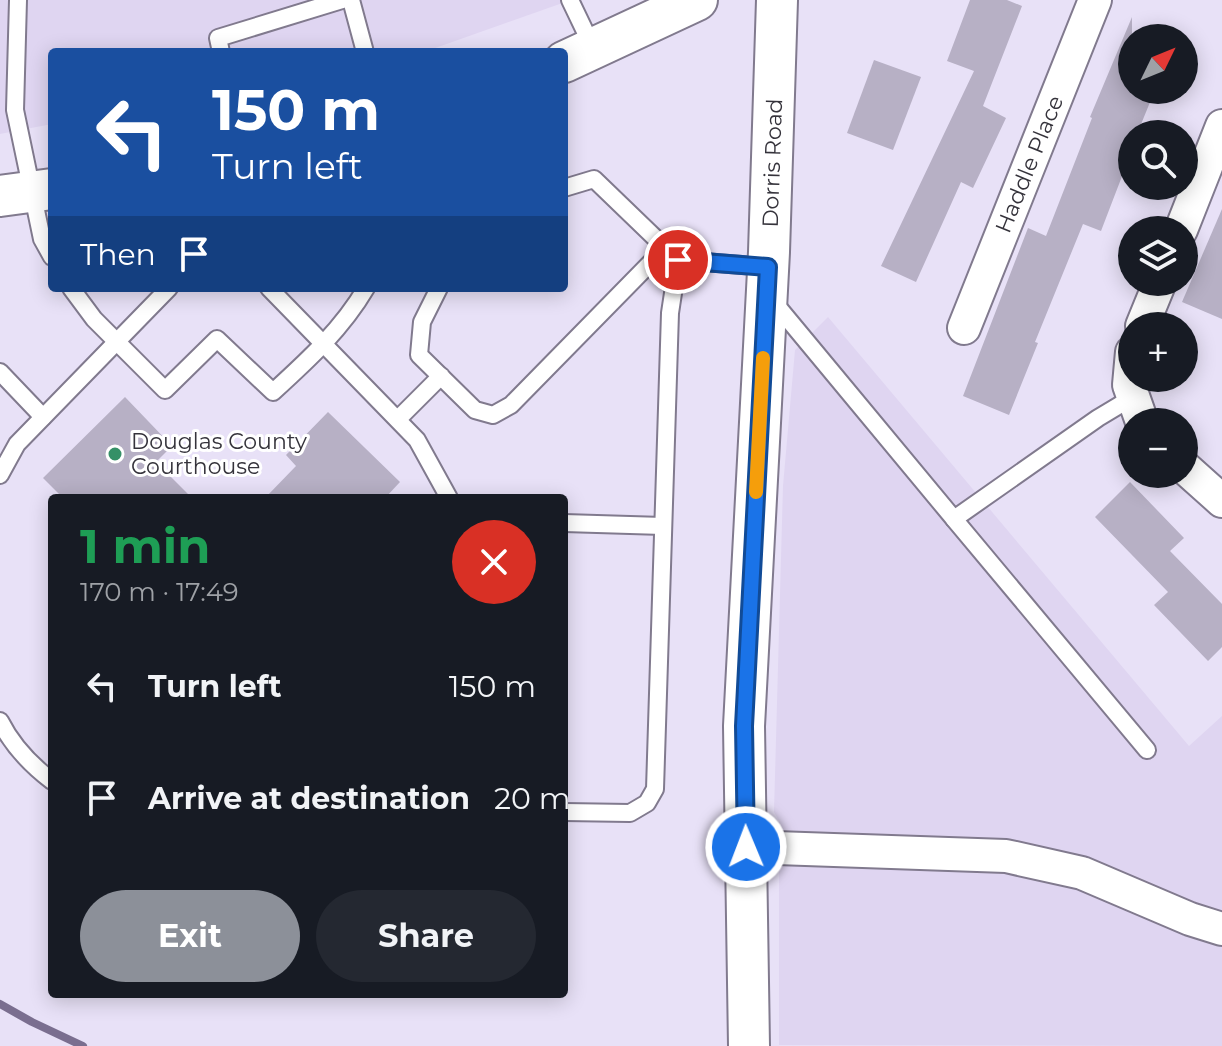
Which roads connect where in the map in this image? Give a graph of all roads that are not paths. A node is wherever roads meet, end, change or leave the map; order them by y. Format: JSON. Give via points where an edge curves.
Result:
{"nodes":[{"id":1,"x":18,"y":0,"type":"edge"},
{"id":2,"x":342,"y":0,"type":"edge"},
{"id":3,"x":351,"y":0,"type":"edge"},
{"id":4,"x":570,"y":0,"type":"edge"},
{"id":5,"x":697,"y":0,"type":"edge"},
{"id":6,"x":777,"y":0,"type":"edge"},
{"id":7,"x":1095,"y":0,"type":"edge"},
{"id":8,"x":220,"y":48,"type":"edge"},
{"id":9,"x":364,"y":48,"type":"edge"},
{"id":10,"x":578,"y":55,"type":"edge"},
{"id":11,"x":8,"y":72,"type":"edge"},
{"id":12,"x":1222,"y":126,"type":"edge"},
{"id":13,"x":568,"y":187,"type":"edge"},
{"id":14,"x":28,"y":192,"type":"edge"},
{"id":15,"x":1187,"y":216,"type":"edge"},
{"id":16,"x":666,"y":247,"type":"junction"},
{"id":17,"x":48,"y":250,"type":"edge"},
{"id":18,"x":678,"y":260,"type":"junction"},
{"id":19,"x":767,"y":280,"type":"junction"},
{"id":20,"x":74,"y":292,"type":"edge"},
{"id":21,"x":165,"y":292,"type":"edge"},
{"id":22,"x":273,"y":292,"type":"edge"},
{"id":23,"x":364,"y":292,"type":"edge"},
{"id":24,"x":437,"y":292,"type":"edge"},
{"id":25,"x":964,"y":328,"type":"dead end"},
{"id":26,"x":116,"y":341,"type":"junction"},
{"id":27,"x":324,"y":344,"type":"junction"},
{"id":28,"x":0,"y":372,"type":"edge"},
{"id":29,"x":441,"y":376,"type":"junction"},
{"id":30,"x":1118,"y":414,"type":"edge"},
{"id":31,"x":43,"y":417,"type":"junction"},
{"id":32,"x":398,"y":419,"type":"junction"},
{"id":33,"x":0,"y":475,"type":"edge"},
{"id":34,"x":1198,"y":480,"type":"edge"},
{"id":35,"x":447,"y":494,"type":"edge"},
{"id":36,"x":1222,"y":501,"type":"edge"},
{"id":37,"x":954,"y":519,"type":"junction"},
{"id":38,"x":568,"y":523,"type":"edge"},
{"id":39,"x":663,"y":526,"type":"junction"},
{"id":40,"x":0,"y":721,"type":"edge"},
{"id":41,"x":1147,"y":750,"type":"dead end"},
{"id":42,"x":48,"y":778,"type":"edge"},
{"id":43,"x":568,"y":812,"type":"edge"},
{"id":44,"x":746,"y":847,"type":"junction"},
{"id":45,"x":1222,"y":929,"type":"edge"},
{"id":46,"x":749,"y":1046,"type":"edge"}],
"edges":[{"from":1,"to":11,"type":"lane"},
{"from":2,"to":8,"type":"lane","via":[[218,38]]},
{"from":3,"to":9,"type":"lane"},
{"from":4,"to":10,"type":"lane"},
{"from":5,"to":10,"type":"street"},
{"from":6,"to":19,"type":"street","name":"Dorris Road"},
{"from":7,"to":25,"type":"street","name":"Haddle Place"},
{"from":11,"to":14,"type":"lane"},
{"from":12,"to":15,"type":"street"},
{"from":13,"to":16,"type":"lane","via":[[594,179]]},
{"from":14,"to":17,"type":"lane"},
{"from":16,"to":18,"type":"lane"},
{"from":16,"to":29,"type":"lane","via":[[511,405],[493,415],[475,410]]},
{"from":18,"to":19,"type":"lane"},
{"from":18,"to":39,"type":"lane","via":[[670,313]]},
{"from":19,"to":37,"type":"lane"},
{"from":19,"to":44,"type":"street","name":"Dorris Road","via":[[744,726]]},
{"from":20,"to":26,"type":"lane"},
{"from":21,"to":26,"type":"lane"},
{"from":22,"to":27,"type":"lane"},
{"from":23,"to":27,"type":"lane"},
{"from":24,"to":29,"type":"lane","via":[[422,322],[419,355]]},
{"from":26,"to":27,"type":"lane","via":[[165,390],[217,339],[273,392]]},
{"from":26,"to":31,"type":"lane"},
{"from":27,"to":32,"type":"lane"},
{"from":28,"to":31,"type":"lane"},
{"from":29,"to":32,"type":"lane"},
{"from":30,"to":37,"type":"lane","via":[[1098,418]]},
{"from":31,"to":33,"type":"lane","via":[[17,444]]},
{"from":32,"to":35,"type":"lane","via":[[417,440]]},
{"from":34,"to":36,"type":"street"},
{"from":37,"to":41,"type":"lane"},
{"from":38,"to":39,"type":"lane"},
{"from":39,"to":43,"type":"lane","via":[[655,789],[647,803],[630,813]]},
{"from":40,"to":42,"type":"lane","via":[[7,736]]},
{"from":44,"to":45,"type":"street","via":[[1006,856],[1082,873]]},
{"from":44,"to":46,"type":"street","name":"Dorris Road"}]}
